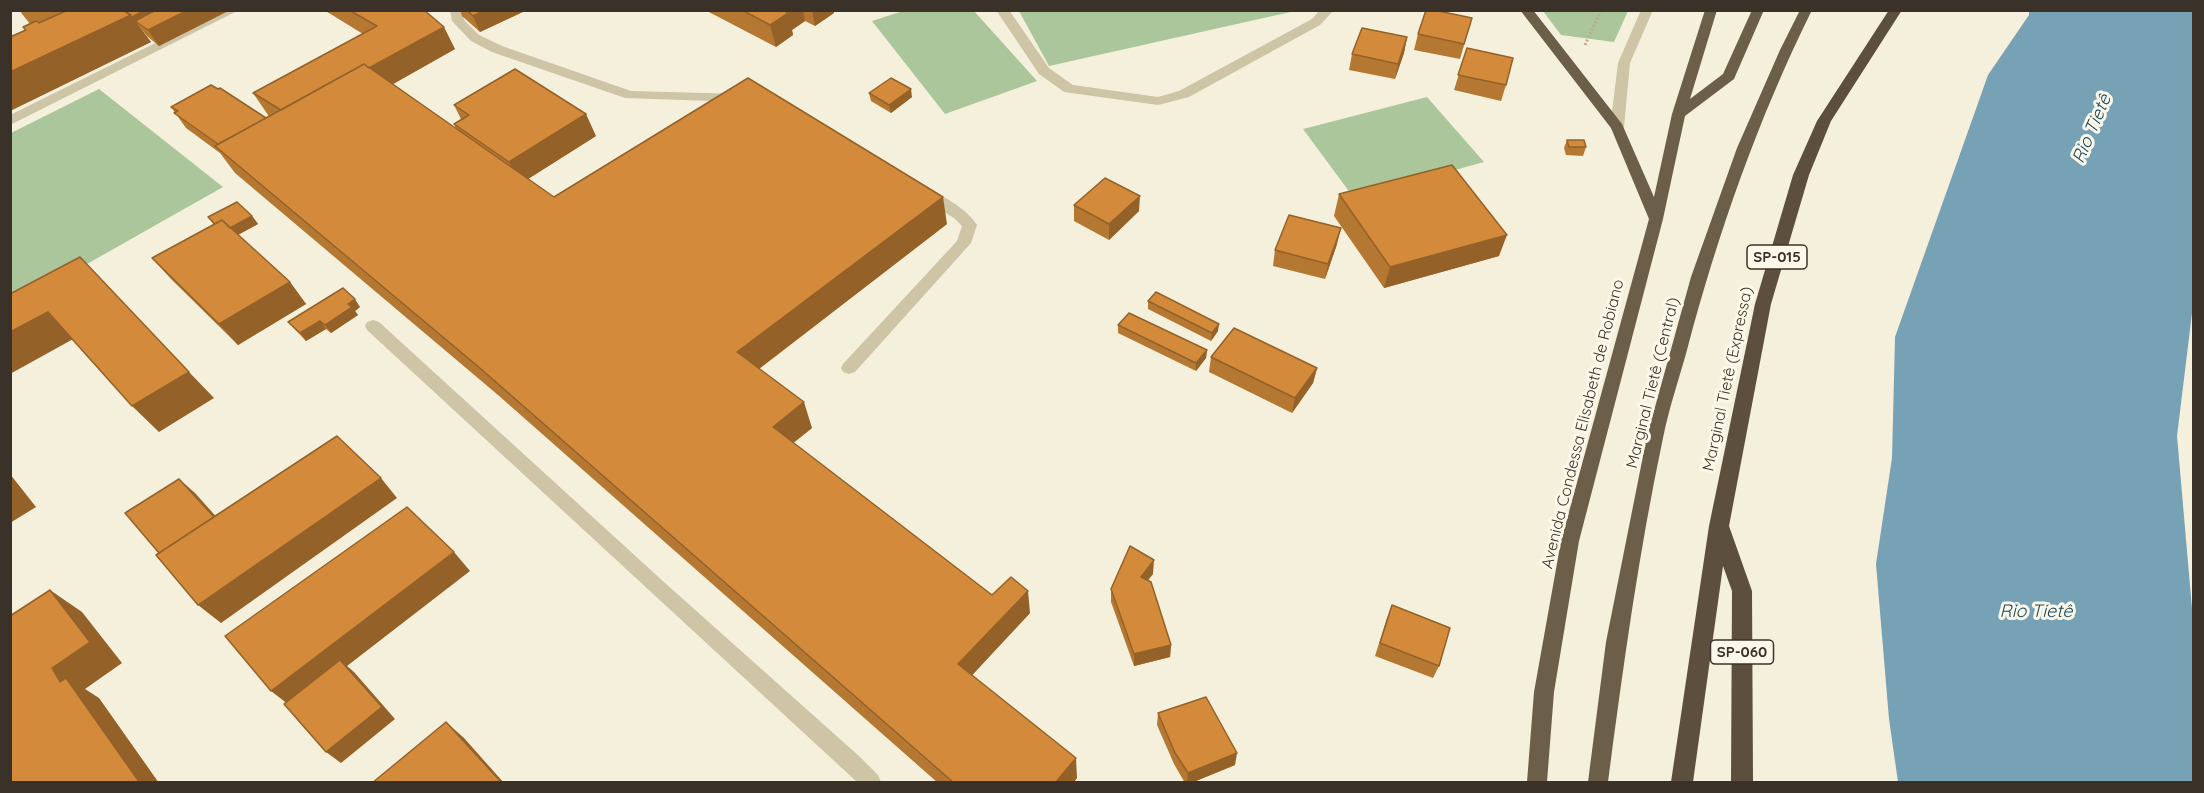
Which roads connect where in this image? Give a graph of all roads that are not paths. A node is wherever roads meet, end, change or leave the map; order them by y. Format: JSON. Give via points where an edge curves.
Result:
{"nodes":[{"id":1,"x":233,"y":10,"type":"edge"},
{"id":2,"x":456,"y":10,"type":"edge"},
{"id":3,"x":1002,"y":10,"type":"edge"},
{"id":4,"x":1328,"y":10,"type":"edge"},
{"id":5,"x":1526,"y":10,"type":"edge"},
{"id":6,"x":1647,"y":10,"type":"edge"},
{"id":7,"x":1711,"y":10,"type":"edge"},
{"id":8,"x":1758,"y":10,"type":"edge"},
{"id":9,"x":1806,"y":10,"type":"edge"},
{"id":10,"x":1896,"y":10,"type":"edge"},
{"id":11,"x":753,"y":100,"type":"edge"},
{"id":12,"x":1679,"y":114,"type":"junction"},
{"id":13,"x":10,"y":121,"type":"edge"},
{"id":14,"x":1617,"y":127,"type":"junction"},
{"id":15,"x":909,"y":185,"type":"edge"},
{"id":16,"x":1656,"y":219,"type":"junction"},
{"id":17,"x":372,"y":326,"type":"dead end"},
{"id":18,"x":849,"y":368,"type":"dead end"},
{"id":19,"x":1719,"y":526,"type":"junction"},
{"id":20,"x":871,"y":783,"type":"edge"},
{"id":21,"x":1537,"y":783,"type":"edge"},
{"id":22,"x":1598,"y":783,"type":"edge"},
{"id":23,"x":1682,"y":783,"type":"edge"},
{"id":24,"x":1742,"y":783,"type":"edge"}],
"edges":[{"from":1,"to":13,"type":"street"},
{"from":2,"to":11,"type":"street","via":[[458,21],[475,38],[497,49],[630,95],[734,96]]},
{"from":3,"to":4,"type":"street","via":[[1044,71],[1069,89],[1158,101],[1184,94],[1316,22]]},
{"from":5,"to":14,"type":"highway"},
{"from":6,"to":14,"type":"street","via":[[1624,63]]},
{"from":7,"to":12,"type":"highway","name":"Avenida Condessa Elisabeth de Robiano"},
{"from":8,"to":12,"type":"highway","via":[[1729,76]]},
{"from":9,"to":22,"type":"highway","name":"Marginal Tietê (Central)","via":[[1744,148],[1699,277],[1655,436],[1616,642]]},
{"from":10,"to":19,"type":"highway","name":"Marginal Tietê (Expressa)","number":"SP-015","via":[[1824,121],[1801,176],[1763,304]]},
{"from":12,"to":16,"type":"highway","name":"Avenida Condessa Elisabeth de Robiano"},
{"from":14,"to":16,"type":"highway"},
{"from":15,"to":18,"type":"street","via":[[959,214],[970,225],[964,243]]},
{"from":16,"to":21,"type":"highway","name":"Avenida Condessa Elisabeth de Robiano","via":[[1570,541],[1544,692]]},
{"from":17,"to":20,"type":"street"},
{"from":19,"to":23,"type":"highway","name":"Marginal Tietê (Expressa)","number":"SP-015"},
{"from":19,"to":24,"type":"highway","number":"SP-060","via":[[1742,591]]}]}
